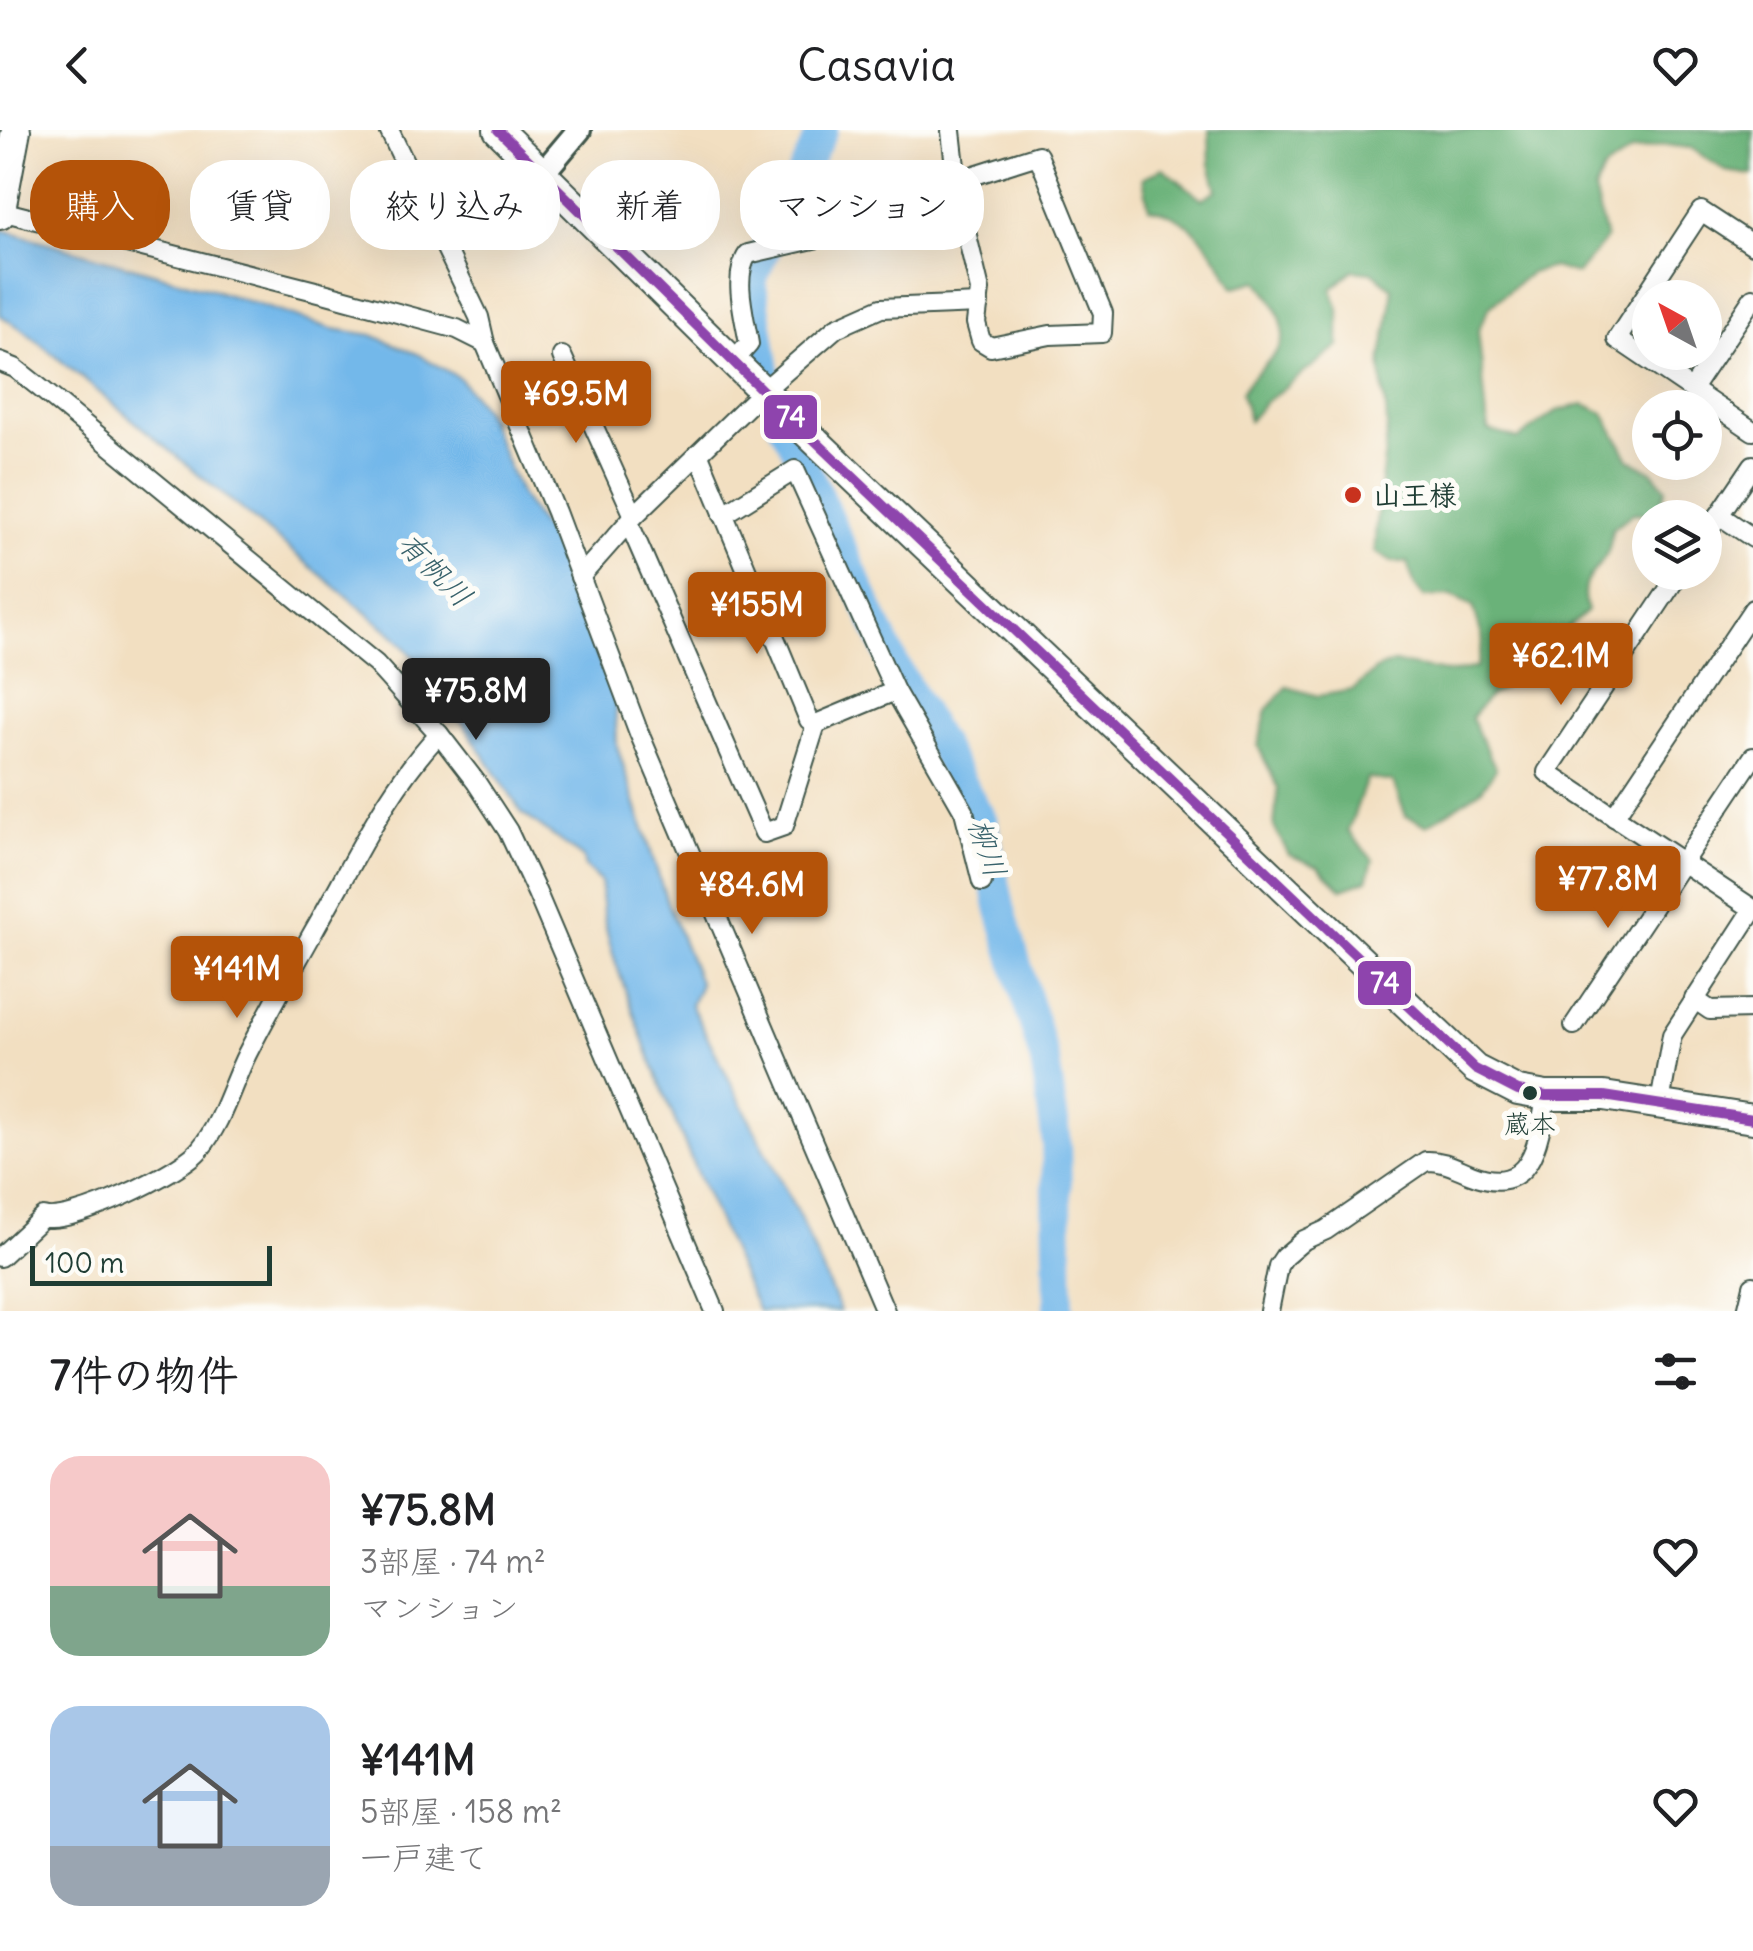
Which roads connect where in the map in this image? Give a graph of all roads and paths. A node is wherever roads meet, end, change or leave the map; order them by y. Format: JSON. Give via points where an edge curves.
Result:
{"nodes":[{"id":1,"x":16,"y":130,"type":"edge"},
{"id":2,"x":389,"y":130,"type":"edge"},
{"id":3,"x":498,"y":130,"type":"edge"},
{"id":4,"x":579,"y":130,"type":"edge"},
{"id":5,"x":951,"y":131,"type":"edge"},
{"id":6,"x":528,"y":160,"type":"edge"},
{"id":7,"x":554,"y":160,"type":"edge"},
{"id":8,"x":954,"y":160,"type":"edge"},
{"id":9,"x":984,"y":171,"type":"edge"},
{"id":10,"x":560,"y":192,"type":"edge"},
{"id":11,"x":0,"y":213,"type":"edge"},
{"id":12,"x":1753,"y":245,"type":"edge"},
{"id":13,"x":765,"y":250,"type":"edge"},
{"id":14,"x":972,"y":250,"type":"edge"},
{"id":15,"x":1753,"y":298,"type":"edge"},
{"id":16,"x":980,"y":304,"type":"junction"},
{"id":17,"x":485,"y":342,"type":"junction"},
{"id":18,"x":562,"y":356,"type":"dead end"},
{"id":19,"x":734,"y":361,"type":"junction"},
{"id":20,"x":0,"y":362,"type":"edge"},
{"id":21,"x":1692,"y":388,"type":"junction"},
{"id":22,"x":763,"y":391,"type":"junction"},
{"id":23,"x":1753,"y":431,"type":"edge"},
{"id":24,"x":699,"y":455,"type":"junction"},
{"id":25,"x":1753,"y":464,"type":"edge"},
{"id":26,"x":1722,"y":510,"type":"edge"},
{"id":27,"x":724,"y":514,"type":"junction"},
{"id":28,"x":1722,"y":517,"type":"edge"},
{"id":29,"x":632,"y":520,"type":"junction"},
{"id":30,"x":1753,"y":538,"type":"edge"},
{"id":31,"x":580,"y":577,"type":"junction"},
{"id":32,"x":1668,"y":590,"type":"edge"},
{"id":33,"x":1753,"y":609,"type":"edge"},
{"id":34,"x":895,"y":691,"type":"junction"},
{"id":35,"x":816,"y":724,"type":"junction"},
{"id":36,"x":439,"y":734,"type":"junction"},
{"id":37,"x":1753,"y":756,"type":"edge"},
{"id":38,"x":1614,"y":817,"type":"junction"},
{"id":39,"x":1682,"y":862,"type":"junction"},
{"id":40,"x":982,"y":882,"type":"dead end"},
{"id":41,"x":1753,"y":909,"type":"edge"},
{"id":42,"x":1694,"y":999,"type":"junction"},
{"id":43,"x":1753,"y":1009,"type":"edge"},
{"id":44,"x":1574,"y":1025,"type":"dead end"},
{"id":45,"x":1546,"y":1096,"type":"junction"},
{"id":46,"x":1660,"y":1103,"type":"junction"},
{"id":47,"x":1753,"y":1119,"type":"edge"},
{"id":48,"x":0,"y":1257,"type":"edge"},
{"id":49,"x":1753,"y":1286,"type":"edge"},
{"id":50,"x":715,"y":1311,"type":"edge"},
{"id":51,"x":885,"y":1311,"type":"edge"},
{"id":52,"x":1269,"y":1311,"type":"edge"},
{"id":53,"x":1747,"y":1311,"type":"edge"}],
"edges":[{"from":1,"to":11,"type":"main road"},
{"from":2,"to":17,"type":"street","via":[[480,317]]},
{"from":3,"to":6,"type":"main road"},
{"from":4,"to":7,"type":"street"},
{"from":5,"to":8,"type":"street"},
{"from":9,"to":16,"type":"street","via":[[1038,155],[1104,313],[1102,334],[1050,335],[991,347],[977,334]]},
{"from":10,"to":19,"type":"main road"},
{"from":11,"to":17,"type":"street","via":[[382,309]]},
{"from":12,"to":21,"type":"street","via":[[1702,211],[1617,339]]},
{"from":13,"to":19,"type":"street","via":[[748,254],[742,264],[749,344]]},
{"from":14,"to":16,"type":"street"},
{"from":15,"to":21,"type":"street"},
{"from":16,"to":22,"type":"street","via":[[882,308],[856,316]]},
{"from":17,"to":31,"type":"street"},
{"from":18,"to":29,"type":"street"},
{"from":19,"to":22,"type":"main road"},
{"from":20,"to":36,"type":"street","via":[[40,387],[376,664]]},
{"from":21,"to":23,"type":"street"},
{"from":22,"to":24,"type":"street"},
{"from":22,"to":45,"type":"main road","via":[[1453,1052],[1495,1080]]},
{"from":24,"to":27,"type":"street"},
{"from":24,"to":29,"type":"street"},
{"from":25,"to":26,"type":"street"},
{"from":27,"to":34,"type":"street","via":[[795,470]]},
{"from":27,"to":35,"type":"street"},
{"from":28,"to":30,"type":"street"},
{"from":29,"to":31,"type":"street"},
{"from":29,"to":35,"type":"street","via":[[764,833],[784,826]]},
{"from":31,"to":51,"type":"street","via":[[639,733]]},
{"from":32,"to":38,"type":"street","via":[[1546,772]]},
{"from":33,"to":38,"type":"street"},
{"from":34,"to":35,"type":"street"},
{"from":34,"to":40,"type":"street","via":[[964,812]]},
{"from":36,"to":48,"type":"street","via":[[372,826],[200,1150],[98,1207],[43,1217]]},
{"from":36,"to":50,"type":"street","via":[[508,831]]},
{"from":37,"to":39,"type":"street"},
{"from":38,"to":39,"type":"street"},
{"from":39,"to":41,"type":"street"},
{"from":39,"to":44,"type":"street"},
{"from":41,"to":42,"type":"street"},
{"from":42,"to":43,"type":"street","via":[[1710,1010]]},
{"from":42,"to":46,"type":"street","via":[[1672,1034]]},
{"from":45,"to":46,"type":"main road"},
{"from":45,"to":52,"type":"street","via":[[1534,1152],[1510,1180],[1426,1161],[1284,1256]]},
{"from":46,"to":47,"type":"main road"},
{"from":49,"to":53,"type":"street"}]}
